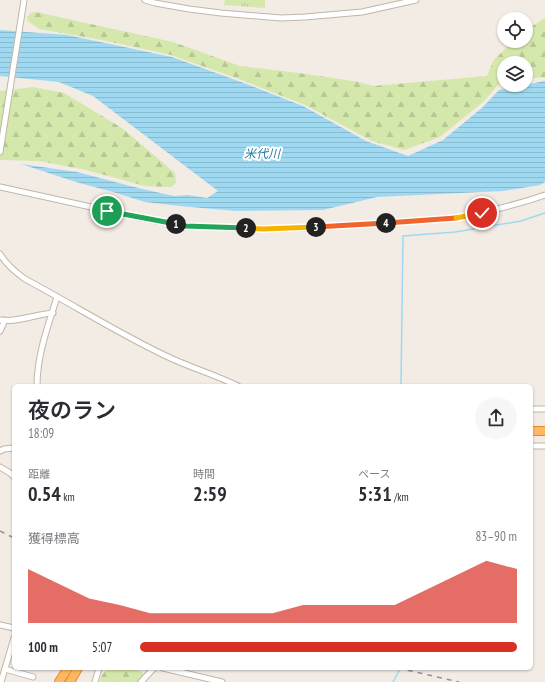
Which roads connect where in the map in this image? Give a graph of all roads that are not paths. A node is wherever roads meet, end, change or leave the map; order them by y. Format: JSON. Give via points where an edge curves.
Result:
{"nodes":[{"id":1,"x":24,"y":0,"type":"edge"},
{"id":2,"x":145,"y":0,"type":"edge"},
{"id":3,"x":416,"y":0,"type":"edge"},
{"id":4,"x":0,"y":152,"type":"edge"},
{"id":5,"x":0,"y":187,"type":"edge"},
{"id":6,"x":545,"y":196,"type":"edge"},
{"id":7,"x":0,"y":254,"type":"edge"},
{"id":8,"x":58,"y":297,"type":"junction"},
{"id":9,"x":52,"y":313,"type":"junction"},
{"id":10,"x":2,"y":320,"type":"edge"},
{"id":11,"x":0,"y":331,"type":"edge"},
{"id":12,"x":37,"y":384,"type":"edge"},
{"id":13,"x":234,"y":384,"type":"edge"},
{"id":14,"x":533,"y":409,"type":"edge"},
{"id":15,"x":545,"y":409,"type":"edge"},
{"id":16,"x":533,"y":431,"type":"edge"},
{"id":17,"x":545,"y":431,"type":"edge"},
{"id":18,"x":533,"y":446,"type":"edge"},
{"id":19,"x":545,"y":446,"type":"edge"},
{"id":20,"x":12,"y":448,"type":"edge"},
{"id":21,"x":0,"y":451,"type":"edge"},
{"id":22,"x":0,"y":467,"type":"edge"},
{"id":23,"x":12,"y":475,"type":"edge"},
{"id":24,"x":0,"y":625,"type":"edge"},
{"id":25,"x":12,"y":628,"type":"edge"},
{"id":26,"x":12,"y":645,"type":"edge"},
{"id":27,"x":5,"y":669,"type":"junction"},
{"id":28,"x":68,"y":670,"type":"edge"},
{"id":29,"x":68,"y":670,"type":"edge"},
{"id":30,"x":77,"y":670,"type":"edge"},
{"id":31,"x":80,"y":670,"type":"edge"},
{"id":32,"x":98,"y":670,"type":"edge"},
{"id":33,"x":152,"y":670,"type":"edge"},
{"id":34,"x":171,"y":670,"type":"edge"},
{"id":35,"x":33,"y":677,"type":"dead end"},
{"id":36,"x":1,"y":682,"type":"edge"},
{"id":37,"x":59,"y":682,"type":"edge"},
{"id":38,"x":63,"y":682,"type":"edge"},
{"id":39,"x":70,"y":682,"type":"edge"},
{"id":40,"x":75,"y":682,"type":"edge"},
{"id":41,"x":95,"y":682,"type":"edge"},
{"id":42,"x":141,"y":682,"type":"edge"},
{"id":43,"x":222,"y":682,"type":"edge"}],
"edges":[{"from":1,"to":4,"type":"street"},
{"from":2,"to":3,"type":"street","via":[[189,9],[281,18],[362,12]]},
{"from":5,"to":6,"type":"street","via":[[185,226],[263,229],[457,218]]},
{"from":7,"to":8,"type":"street","via":[[13,271]]},
{"from":8,"to":9,"type":"street"},
{"from":8,"to":13,"type":"street","via":[[152,350]]},
{"from":9,"to":10,"type":"street"},
{"from":9,"to":12,"type":"street","via":[[40,357]]},
{"from":10,"to":11,"type":"street"},
{"from":14,"to":15,"type":"street"},
{"from":16,"to":17,"type":"highway"},
{"from":18,"to":19,"type":"street"},
{"from":20,"to":21,"type":"street"},
{"from":22,"to":23,"type":"street"},
{"from":24,"to":25,"type":"street"},
{"from":26,"to":27,"type":"street"},
{"from":27,"to":35,"type":"street"},
{"from":27,"to":36,"type":"street"},
{"from":28,"to":37,"type":"highway"},
{"from":29,"to":38,"type":"highway"},
{"from":30,"to":39,"type":"highway"},
{"from":31,"to":40,"type":"highway"},
{"from":32,"to":41,"type":"street"},
{"from":33,"to":42,"type":"street"},
{"from":34,"to":43,"type":"street"}]}
